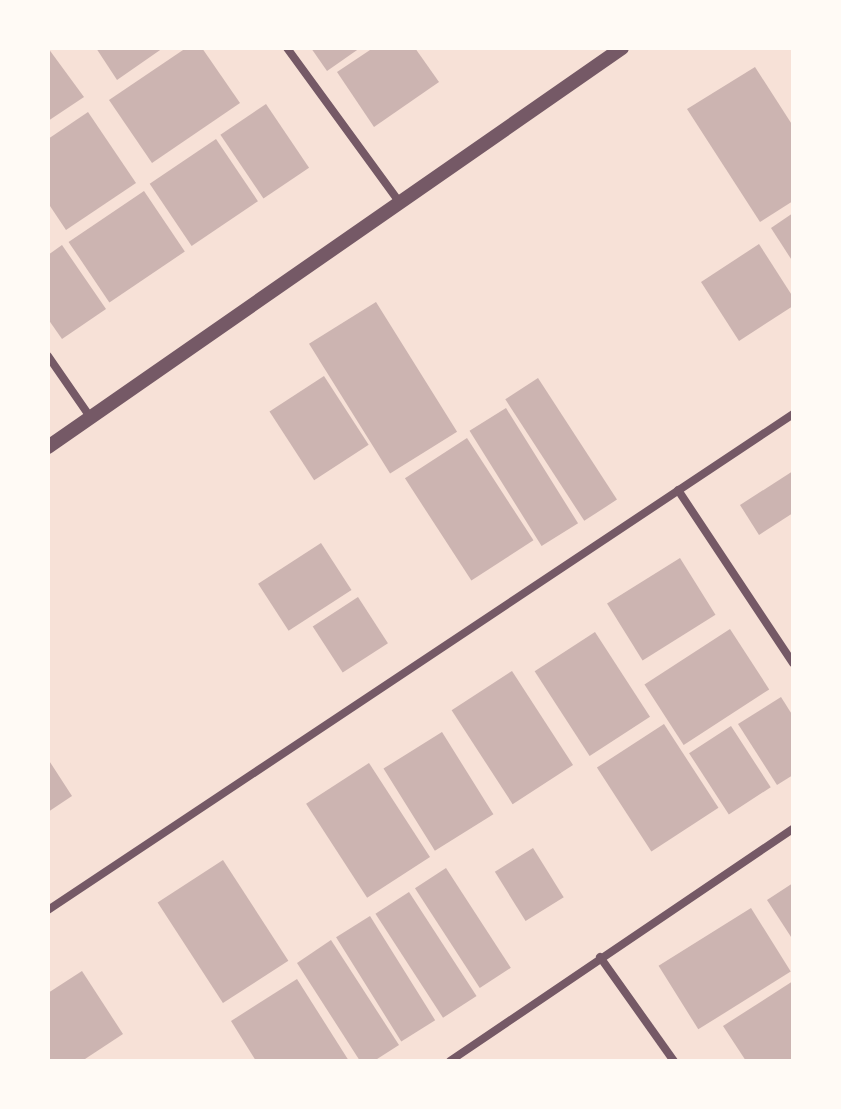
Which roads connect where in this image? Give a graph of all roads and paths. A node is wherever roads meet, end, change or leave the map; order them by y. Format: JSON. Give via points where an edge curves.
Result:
{"nodes":[{"id":1,"x":287,"y":48,"type":"edge"},
{"id":2,"x":622,"y":48,"type":"edge"},
{"id":3,"x":400,"y":203,"type":"junction"},
{"id":4,"x":48,"y":356,"type":"edge"},
{"id":5,"x":793,"y":414,"type":"edge"},
{"id":6,"x":92,"y":419,"type":"junction"},
{"id":7,"x":48,"y":447,"type":"edge"},
{"id":8,"x":678,"y":490,"type":"junction"},
{"id":9,"x":793,"y":663,"type":"edge"},
{"id":10,"x":793,"y":829,"type":"edge"},
{"id":11,"x":48,"y":910,"type":"edge"},
{"id":12,"x":600,"y":957,"type":"junction"},
{"id":13,"x":450,"y":1061,"type":"edge"},
{"id":14,"x":674,"y":1061,"type":"edge"}],
"edges":[{"from":1,"to":3,"type":"street"},
{"from":2,"to":3,"type":"street"},
{"from":3,"to":6,"type":"street"},
{"from":4,"to":6,"type":"street"},
{"from":5,"to":8,"type":"street"},
{"from":6,"to":7,"type":"street"},
{"from":8,"to":9,"type":"street"},
{"from":8,"to":11,"type":"street"},
{"from":10,"to":12,"type":"street"},
{"from":12,"to":13,"type":"street"},
{"from":12,"to":14,"type":"street"}]}
